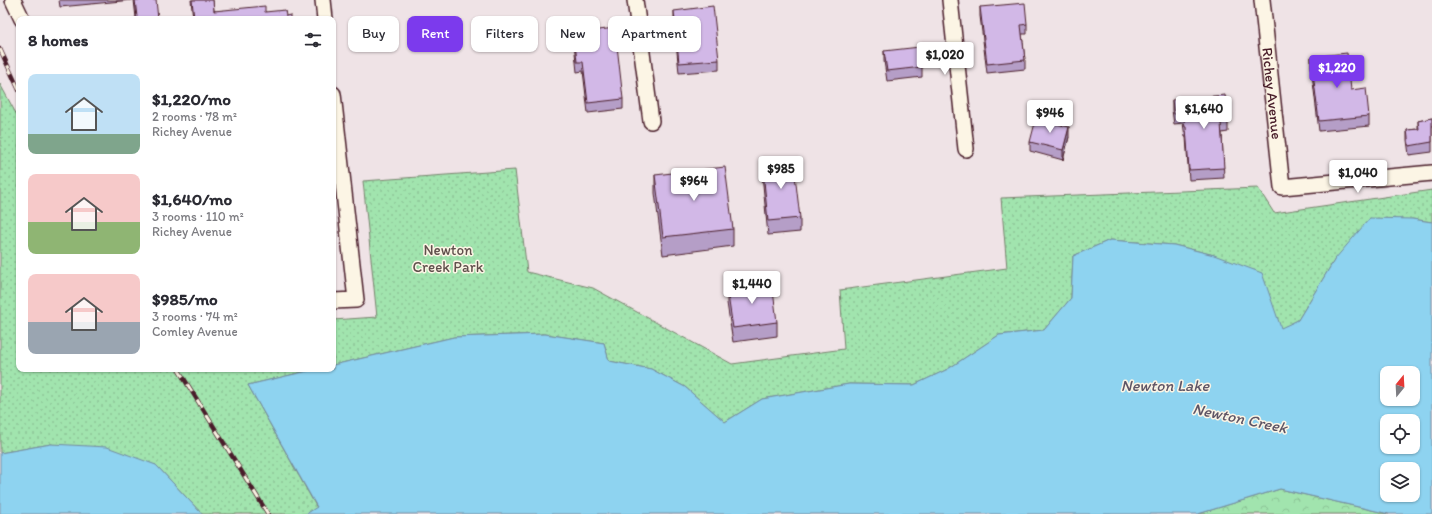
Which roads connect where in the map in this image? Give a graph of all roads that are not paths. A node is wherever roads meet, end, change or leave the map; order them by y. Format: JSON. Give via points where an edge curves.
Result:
{"nodes":[{"id":1,"x":13,"y":0,"type":"edge"},
{"id":2,"x":322,"y":0,"type":"edge"},
{"id":3,"x":635,"y":0,"type":"edge"},
{"id":4,"x":950,"y":0,"type":"edge"},
{"id":5,"x":1262,"y":0,"type":"edge"},
{"id":6,"x":21,"y":16,"type":"edge"},
{"id":7,"x":325,"y":16,"type":"edge"},
{"id":8,"x":336,"y":121,"type":"edge"},
{"id":9,"x":651,"y":121,"type":"dead end"},
{"id":10,"x":966,"y":148,"type":"dead end"},
{"id":11,"x":1432,"y":173,"type":"edge"},
{"id":12,"x":336,"y":301,"type":"edge"}],
"edges":[{"from":1,"to":6,"type":"street"},
{"from":2,"to":7,"type":"street"},
{"from":3,"to":9,"type":"street"},
{"from":4,"to":10,"type":"street"},
{"from":5,"to":11,"type":"street","name":"Richey Avenue","via":[[1282,187]]},
{"from":8,"to":12,"type":"street","via":[[356,300]]}]}
